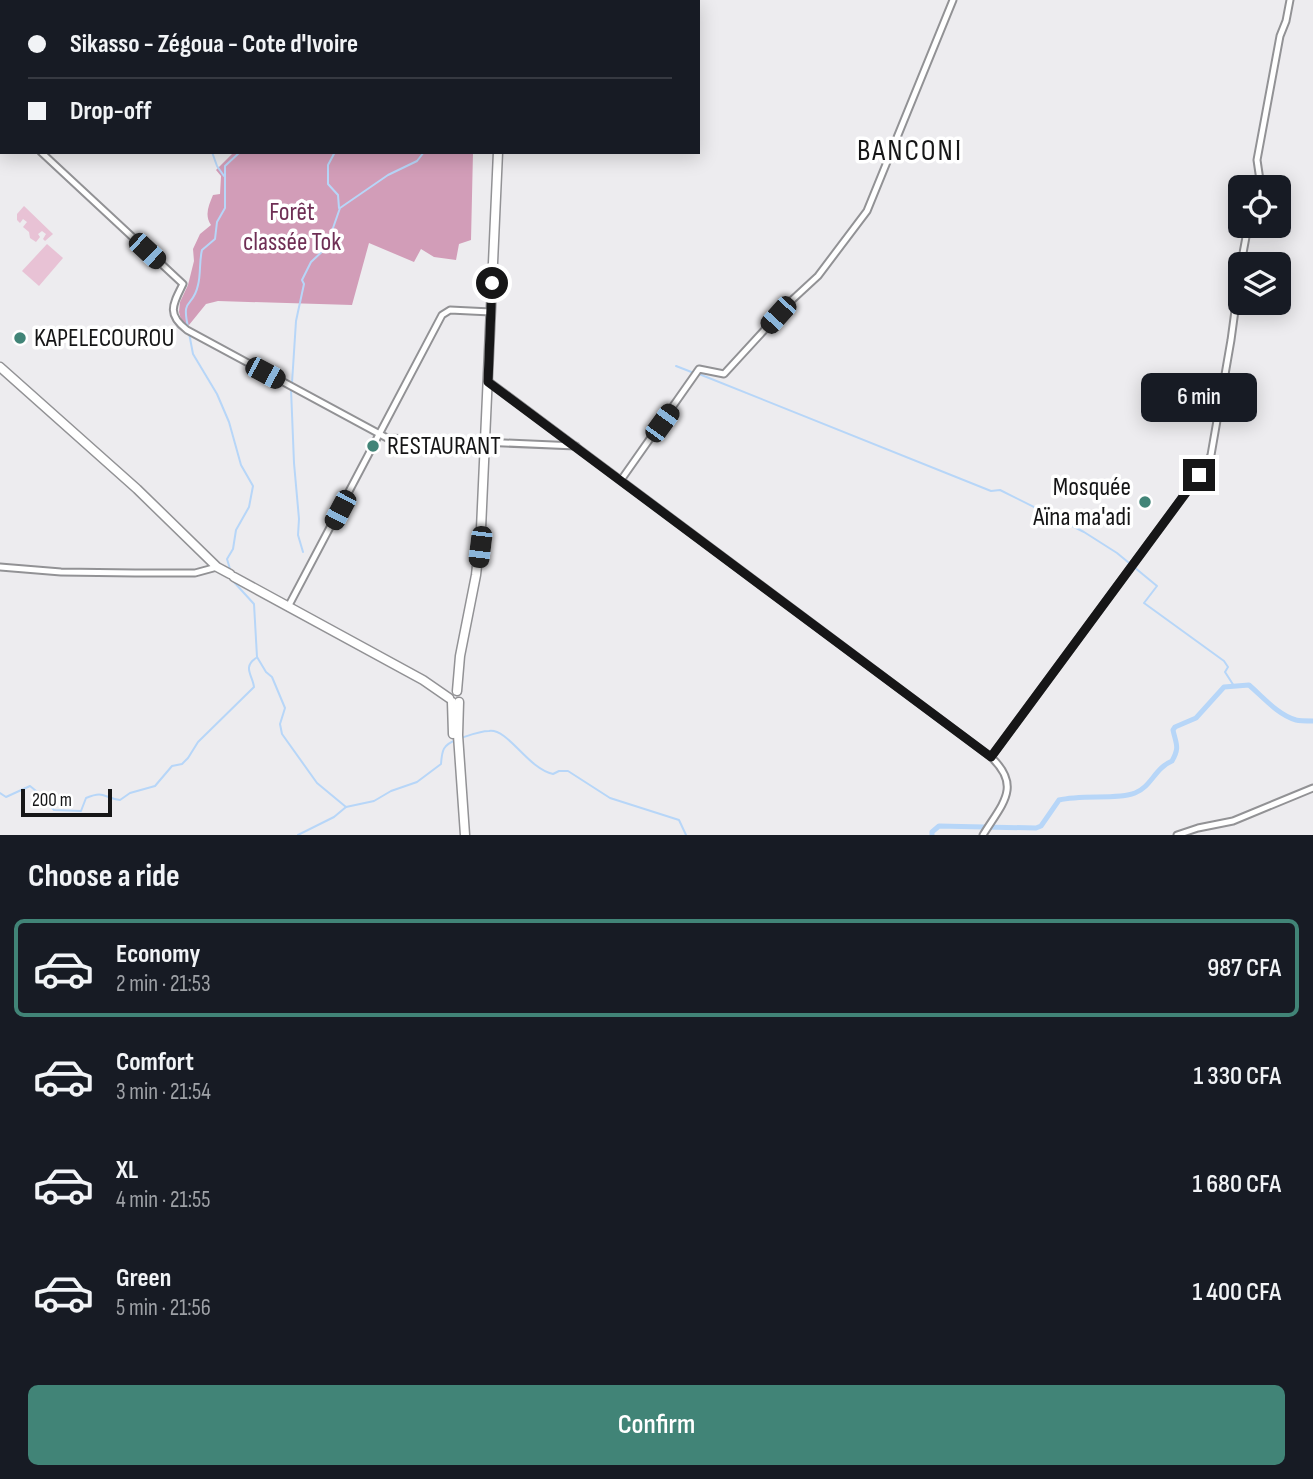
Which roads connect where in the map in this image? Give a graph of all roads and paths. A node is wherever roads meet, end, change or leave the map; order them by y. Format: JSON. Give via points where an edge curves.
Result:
{"nodes":[{"id":1,"x":953,"y":0,"type":"edge"},
{"id":2,"x":1290,"y":0,"type":"edge"},
{"id":3,"x":43,"y":154,"type":"edge"},
{"id":4,"x":498,"y":154,"type":"edge"},
{"id":5,"x":1260,"y":175,"type":"edge"},
{"id":6,"x":491,"y":312,"type":"junction"},
{"id":7,"x":1234,"y":315,"type":"edge"},
{"id":8,"x":0,"y":367,"type":"edge"},
{"id":9,"x":488,"y":382,"type":"junction"},
{"id":10,"x":380,"y":435,"type":"junction"},
{"id":11,"x":485,"y":443,"type":"junction"},
{"id":12,"x":576,"y":446,"type":"junction"},
{"id":13,"x":621,"y":480,"type":"junction"},
{"id":14,"x":0,"y":567,"type":"edge"},
{"id":15,"x":217,"y":567,"type":"junction"},
{"id":16,"x":288,"y":607,"type":"junction"},
{"id":17,"x":454,"y":697,"type":"junction"},
{"id":18,"x":991,"y":757,"type":"junction"},
{"id":19,"x":1313,"y":788,"type":"edge"},
{"id":20,"x":986,"y":833,"type":"edge"},
{"id":21,"x":462,"y":835,"type":"edge"},
{"id":22,"x":1177,"y":835,"type":"edge"}],
"edges":[{"from":1,"to":13,"type":"street","via":[[867,211],[818,276],[724,374],[699,369]]},
{"from":2,"to":5,"type":"street","via":[[1258,160]]},
{"from":3,"to":10,"type":"street","via":[[183,284],[174,300],[177,323]]},
{"from":4,"to":6,"type":"highway"},
{"from":6,"to":9,"type":"highway"},
{"from":6,"to":10,"type":"street","via":[[450,310],[442,315]]},
{"from":7,"to":18,"type":"street","via":[[1212,455]]},
{"from":8,"to":15,"type":"highway"},
{"from":9,"to":11,"type":"highway"},
{"from":9,"to":12,"type":"street"},
{"from":10,"to":11,"type":"street"},
{"from":10,"to":16,"type":"street"},
{"from":11,"to":12,"type":"street"},
{"from":11,"to":17,"type":"highway","via":[[480,547]]},
{"from":12,"to":13,"type":"street"},
{"from":13,"to":18,"type":"street"},
{"from":14,"to":15,"type":"street","via":[[159,573],[195,573]]},
{"from":15,"to":16,"type":"highway"},
{"from":16,"to":17,"type":"highway"},
{"from":17,"to":21,"type":"highway"},
{"from":18,"to":20,"type":"street","via":[[1007,776],[1008,786]]},
{"from":19,"to":22,"type":"street","via":[[1234,821]]}]}
